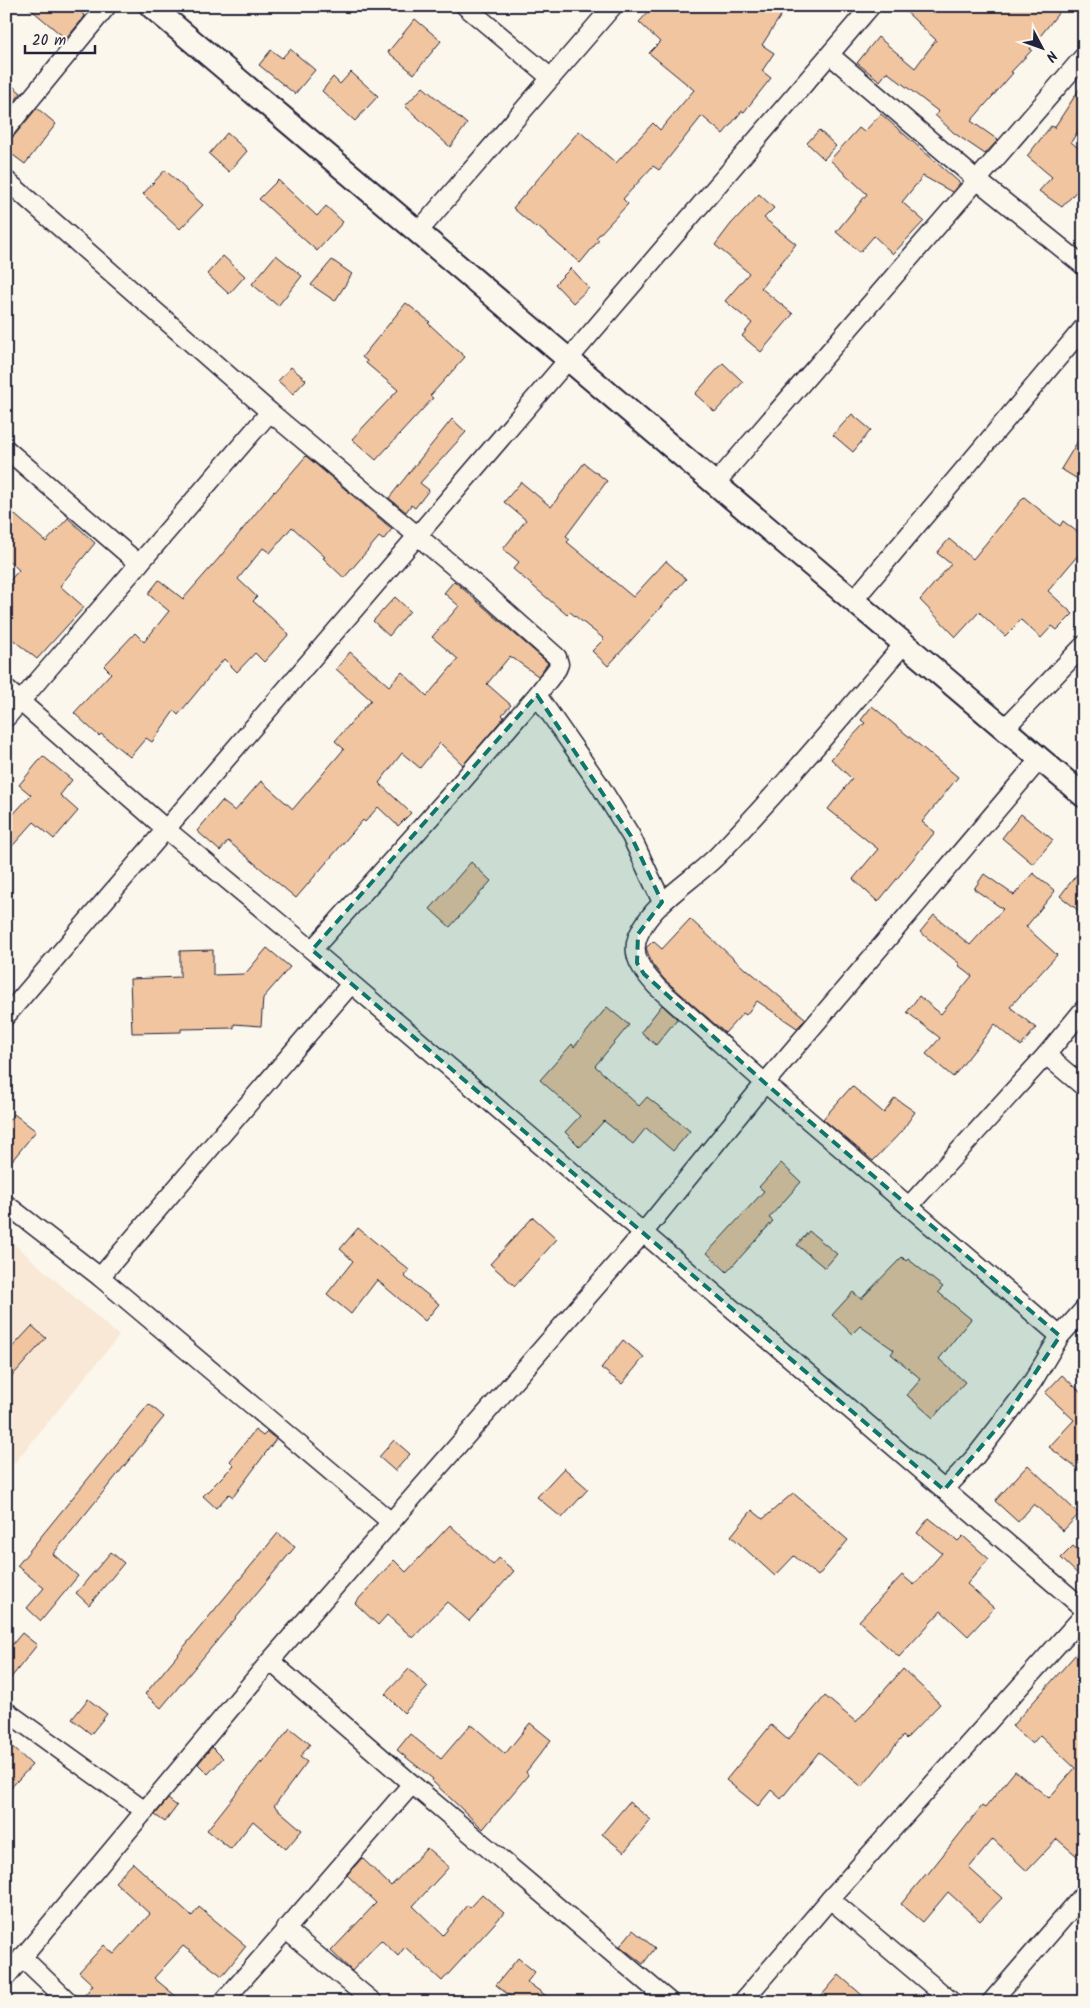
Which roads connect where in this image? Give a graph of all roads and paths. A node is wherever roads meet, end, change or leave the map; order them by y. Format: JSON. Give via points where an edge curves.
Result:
{"nodes":[{"id":1,"x":107,"y":6,"type":"edge"},
{"id":2,"x":151,"y":6,"type":"edge"},
{"id":3,"x":465,"y":6,"type":"edge"},
{"id":4,"x":612,"y":6,"type":"edge"},
{"id":5,"x":871,"y":6,"type":"edge"},
{"id":6,"x":830,"y":55,"type":"junction"},
{"id":7,"x":1084,"y":56,"type":"edge"},
{"id":8,"x":551,"y":78,"type":"junction"},
{"id":9,"x":6,"y":129,"type":"edge"},
{"id":10,"x":6,"y":180,"type":"edge"},
{"id":11,"x":977,"y":180,"type":"junction"},
{"id":12,"x":418,"y":232,"type":"junction"},
{"id":13,"x":1084,"y":266,"type":"edge"},
{"id":14,"x":1084,"y":327,"type":"edge"},
{"id":15,"x":569,"y":360,"type":"junction"},
{"id":16,"x":270,"y":412,"type":"junction"},
{"id":17,"x":6,"y":449,"type":"edge"},
{"id":18,"x":715,"y":484,"type":"junction"},
{"id":19,"x":418,"y":536,"type":"junction"},
{"id":20,"x":139,"y":564,"type":"junction"},
{"id":21,"x":853,"y":600,"type":"junction"},
{"id":22,"x":904,"y":644,"type":"junction"},
{"id":23,"x":1084,"y":645,"type":"edge"},
{"id":24,"x":6,"y":689,"type":"edge"},
{"id":25,"x":537,"y":695,"type":"junction"},
{"id":26,"x":21,"y":701,"type":"junction"},
{"id":27,"x":6,"y":718,"type":"edge"},
{"id":28,"x":1004,"y":728,"type":"junction"},
{"id":29,"x":1040,"y":760,"type":"junction"},
{"id":30,"x":1084,"y":796,"type":"edge"},
{"id":31,"x":167,"y":830,"type":"junction"},
{"id":32,"x":662,"y":902,"type":"junction"},
{"id":33,"x":312,"y":950,"type":"junction"},
{"id":34,"x":351,"y":984,"type":"junction"},
{"id":35,"x":1084,"y":1009,"type":"edge"},
{"id":36,"x":6,"y":1016,"type":"edge"},
{"id":37,"x":1046,"y":1054,"type":"junction"},
{"id":38,"x":765,"y":1083,"type":"junction"},
{"id":39,"x":1084,"y":1087,"type":"edge"},
{"id":40,"x":6,"y":1204,"type":"edge"},
{"id":41,"x":910,"y":1206,"type":"junction"},
{"id":42,"x":644,"y":1233,"type":"junction"},
{"id":43,"x":100,"y":1277,"type":"junction"},
{"id":44,"x":1084,"y":1309,"type":"edge"},
{"id":45,"x":1060,"y":1336,"type":"junction"},
{"id":46,"x":944,"y":1490,"type":"junction"},
{"id":47,"x":391,"y":1522,"type":"junction"},
{"id":48,"x":1084,"y":1609,"type":"edge"},
{"id":49,"x":1084,"y":1615,"type":"edge"},
{"id":50,"x":270,"y":1661,"type":"junction"},
{"id":51,"x":6,"y":1711,"type":"edge"},
{"id":52,"x":412,"y":1784,"type":"junction"},
{"id":53,"x":144,"y":1811,"type":"junction"},
{"id":54,"x":1084,"y":1894,"type":"edge"},
{"id":55,"x":830,"y":1899,"type":"junction"},
{"id":56,"x":285,"y":1930,"type":"junction"},
{"id":57,"x":22,"y":1957,"type":"junction"},
{"id":58,"x":6,"y":1977,"type":"edge"},
{"id":59,"x":69,"y":2002,"type":"edge"},
{"id":60,"x":223,"y":2002,"type":"edge"},
{"id":61,"x":373,"y":2002,"type":"edge"},
{"id":62,"x":670,"y":2002,"type":"edge"},
{"id":63,"x":742,"y":2002,"type":"edge"},
{"id":64,"x":952,"y":2002,"type":"edge"},
{"id":65,"x":991,"y":2002,"type":"edge"}],
"edges":[{"from":1,"to":9,"type":"street"},
{"from":2,"to":12,"type":"street"},
{"from":3,"to":8,"type":"street"},
{"from":4,"to":8,"type":"street"},
{"from":5,"to":6,"type":"street"},
{"from":6,"to":11,"type":"street"},
{"from":6,"to":15,"type":"street"},
{"from":7,"to":11,"type":"street"},
{"from":8,"to":12,"type":"street"},
{"from":10,"to":16,"type":"street"},
{"from":11,"to":13,"type":"street"},
{"from":11,"to":18,"type":"street"},
{"from":12,"to":15,"type":"street"},
{"from":14,"to":21,"type":"street"},
{"from":15,"to":18,"type":"street"},
{"from":15,"to":19,"type":"street"},
{"from":16,"to":19,"type":"street"},
{"from":16,"to":20,"type":"street"},
{"from":17,"to":20,"type":"street"},
{"from":18,"to":21,"type":"street"},
{"from":19,"to":25,"type":"street","via":[[557,657],[557,669]]},
{"from":19,"to":31,"type":"street"},
{"from":20,"to":26,"type":"street"},
{"from":21,"to":22,"type":"street"},
{"from":22,"to":28,"type":"street"},
{"from":22,"to":32,"type":"street","via":[[754,818],[709,865]]},
{"from":23,"to":28,"type":"street"},
{"from":24,"to":26,"type":"street"},
{"from":25,"to":32,"type":"street","via":[[631,836]]},
{"from":25,"to":33,"type":"street"},
{"from":26,"to":27,"type":"street"},
{"from":26,"to":31,"type":"street"},
{"from":28,"to":29,"type":"street"},
{"from":29,"to":30,"type":"street"},
{"from":29,"to":38,"type":"street"},
{"from":31,"to":33,"type":"street"},
{"from":31,"to":36,"type":"street"},
{"from":32,"to":38,"type":"street","via":[[638,934],[637,963],[657,987]]},
{"from":33,"to":34,"type":"street"},
{"from":34,"to":42,"type":"street"},
{"from":34,"to":43,"type":"street"},
{"from":35,"to":37,"type":"street"},
{"from":37,"to":39,"type":"street"},
{"from":37,"to":41,"type":"street"},
{"from":38,"to":41,"type":"street"},
{"from":38,"to":42,"type":"street"},
{"from":40,"to":43,"type":"street"},
{"from":41,"to":45,"type":"street"},
{"from":42,"to":46,"type":"street"},
{"from":42,"to":47,"type":"street"},
{"from":43,"to":47,"type":"street"},
{"from":44,"to":45,"type":"street"},
{"from":45,"to":46,"type":"street","via":[[1033,1381],[1003,1421]]},
{"from":46,"to":48,"type":"street"},
{"from":47,"to":50,"type":"street"},
{"from":49,"to":55,"type":"street"},
{"from":50,"to":52,"type":"street"},
{"from":50,"to":53,"type":"street"},
{"from":51,"to":53,"type":"street"},
{"from":52,"to":56,"type":"street"},
{"from":52,"to":62,"type":"street"},
{"from":53,"to":57,"type":"street"},
{"from":54,"to":65,"type":"street"},
{"from":55,"to":63,"type":"street"},
{"from":55,"to":64,"type":"street"},
{"from":56,"to":60,"type":"street"},
{"from":56,"to":61,"type":"street"},
{"from":57,"to":58,"type":"street"},
{"from":57,"to":59,"type":"street"}]}
